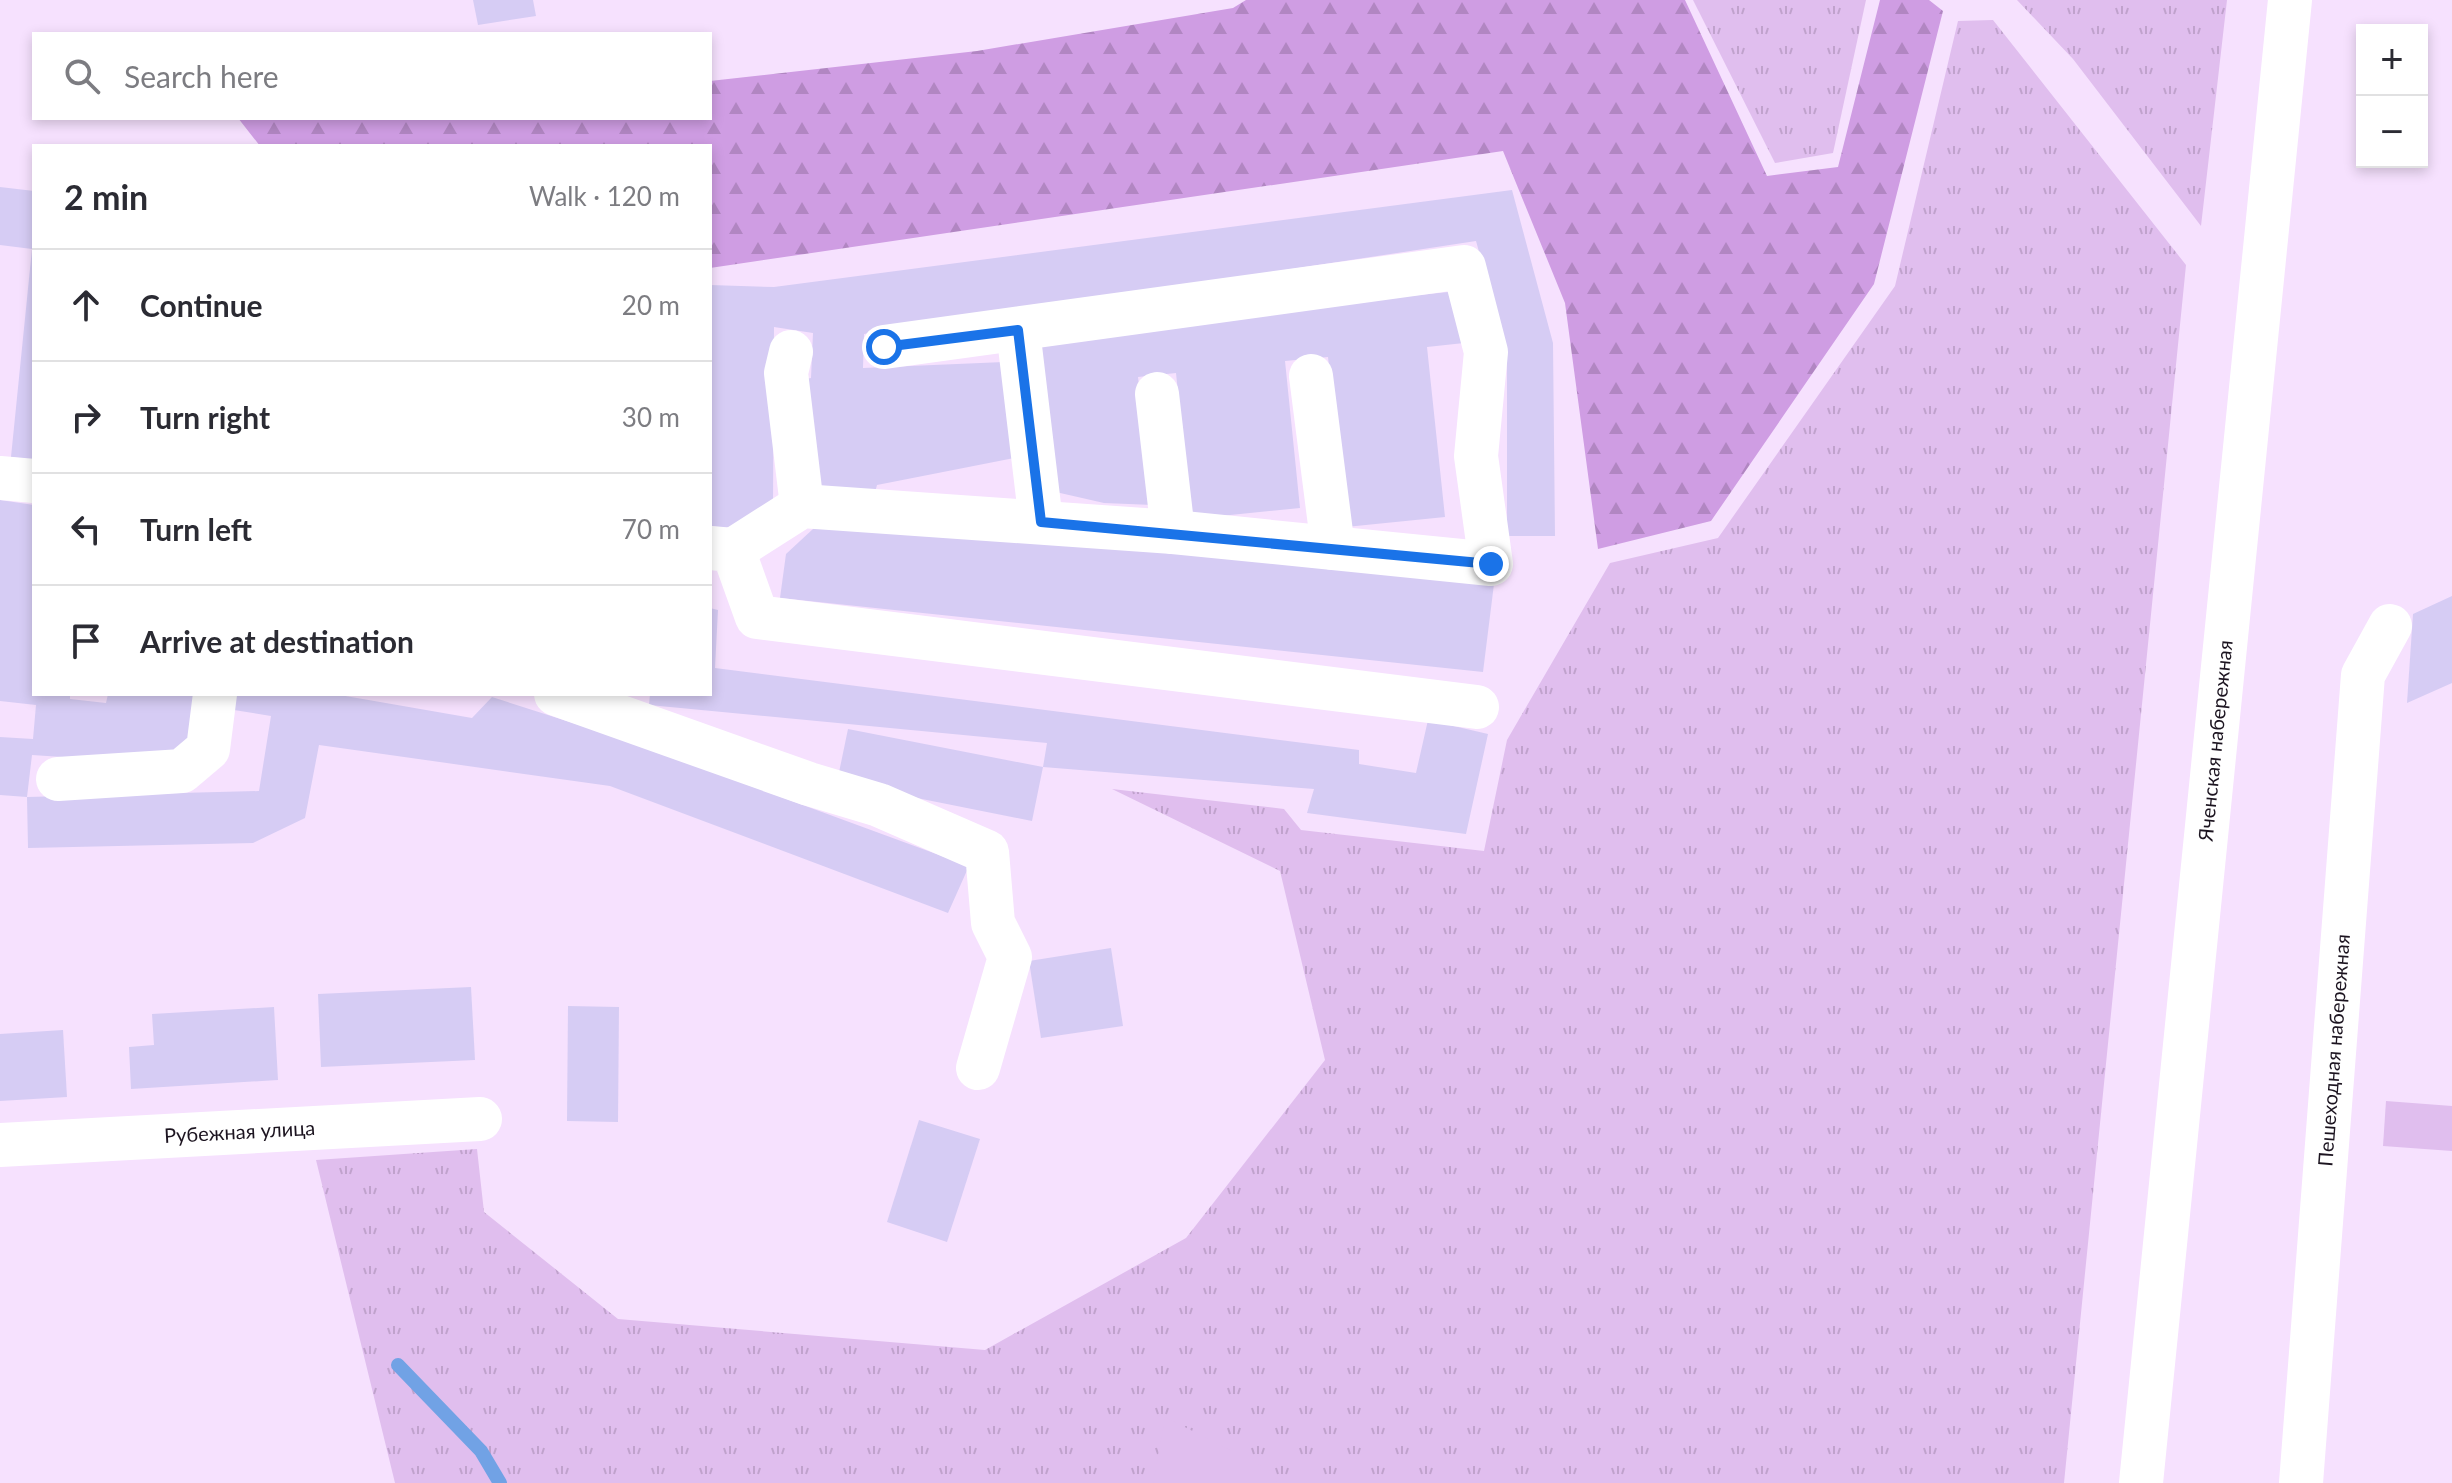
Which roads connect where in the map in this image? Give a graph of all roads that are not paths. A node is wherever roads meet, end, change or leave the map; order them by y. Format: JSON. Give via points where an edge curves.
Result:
{"nodes":[{"id":1,"x":2290,"y":0,"type":"edge"},
{"id":2,"x":1018,"y":330,"type":"junction"},
{"id":3,"x":884,"y":347,"type":"dead end"},
{"id":4,"x":791,"y":352,"type":"dead end"},
{"id":5,"x":1311,"y":376,"type":"dead end"},
{"id":6,"x":1157,"y":394,"type":"dead end"},
{"id":7,"x":0,"y":478,"type":"edge"},
{"id":8,"x":32,"y":481,"type":"edge"},
{"id":9,"x":802,"y":506,"type":"junction"},
{"id":10,"x":1041,"y":522,"type":"junction"},
{"id":11,"x":1173,"y":532,"type":"junction"},
{"id":12,"x":1333,"y":548,"type":"junction"},
{"id":13,"x":721,"y":549,"type":"edge"},
{"id":14,"x":2390,"y":626,"type":"dead end"},
{"id":15,"x":215,"y":696,"type":"edge"},
{"id":16,"x":562,"y":696,"type":"edge"},
{"id":17,"x":1477,"y":707,"type":"dead end"},
{"id":18,"x":58,"y":779,"type":"dead end"},
{"id":19,"x":978,"y":1068,"type":"dead end"},
{"id":20,"x":480,"y":1119,"type":"dead end"},
{"id":21,"x":0,"y":1145,"type":"edge"},
{"id":22,"x":2141,"y":1483,"type":"edge"},
{"id":23,"x":2301,"y":1483,"type":"edge"}],
"edges":[{"from":1,"to":22,"type":"street","name":"Яченская набережная"},
{"from":2,"to":3,"type":"street"},
{"from":2,"to":10,"type":"street"},
{"from":2,"to":12,"type":"street","via":[[1464,267],[1486,352],[1476,456],[1491,564]]},
{"from":4,"to":9,"type":"street","via":[[786,373]]},
{"from":5,"to":12,"type":"street"},
{"from":6,"to":11,"type":"street"},
{"from":7,"to":8,"type":"street"},
{"from":9,"to":10,"type":"street"},
{"from":9,"to":13,"type":"street"},
{"from":10,"to":11,"type":"street"},
{"from":11,"to":12,"type":"street"},
{"from":13,"to":17,"type":"street","via":[[757,617]]},
{"from":14,"to":23,"type":"street","name":"Пешеходная набережная","via":[[2363,675]]},
{"from":15,"to":18,"type":"street","via":[[208,749],[182,771]]},
{"from":16,"to":19,"type":"street","via":[[879,805],[987,852],[993,923],[1010,957]]},
{"from":20,"to":21,"type":"street","name":"Рубежная улица"}]}
